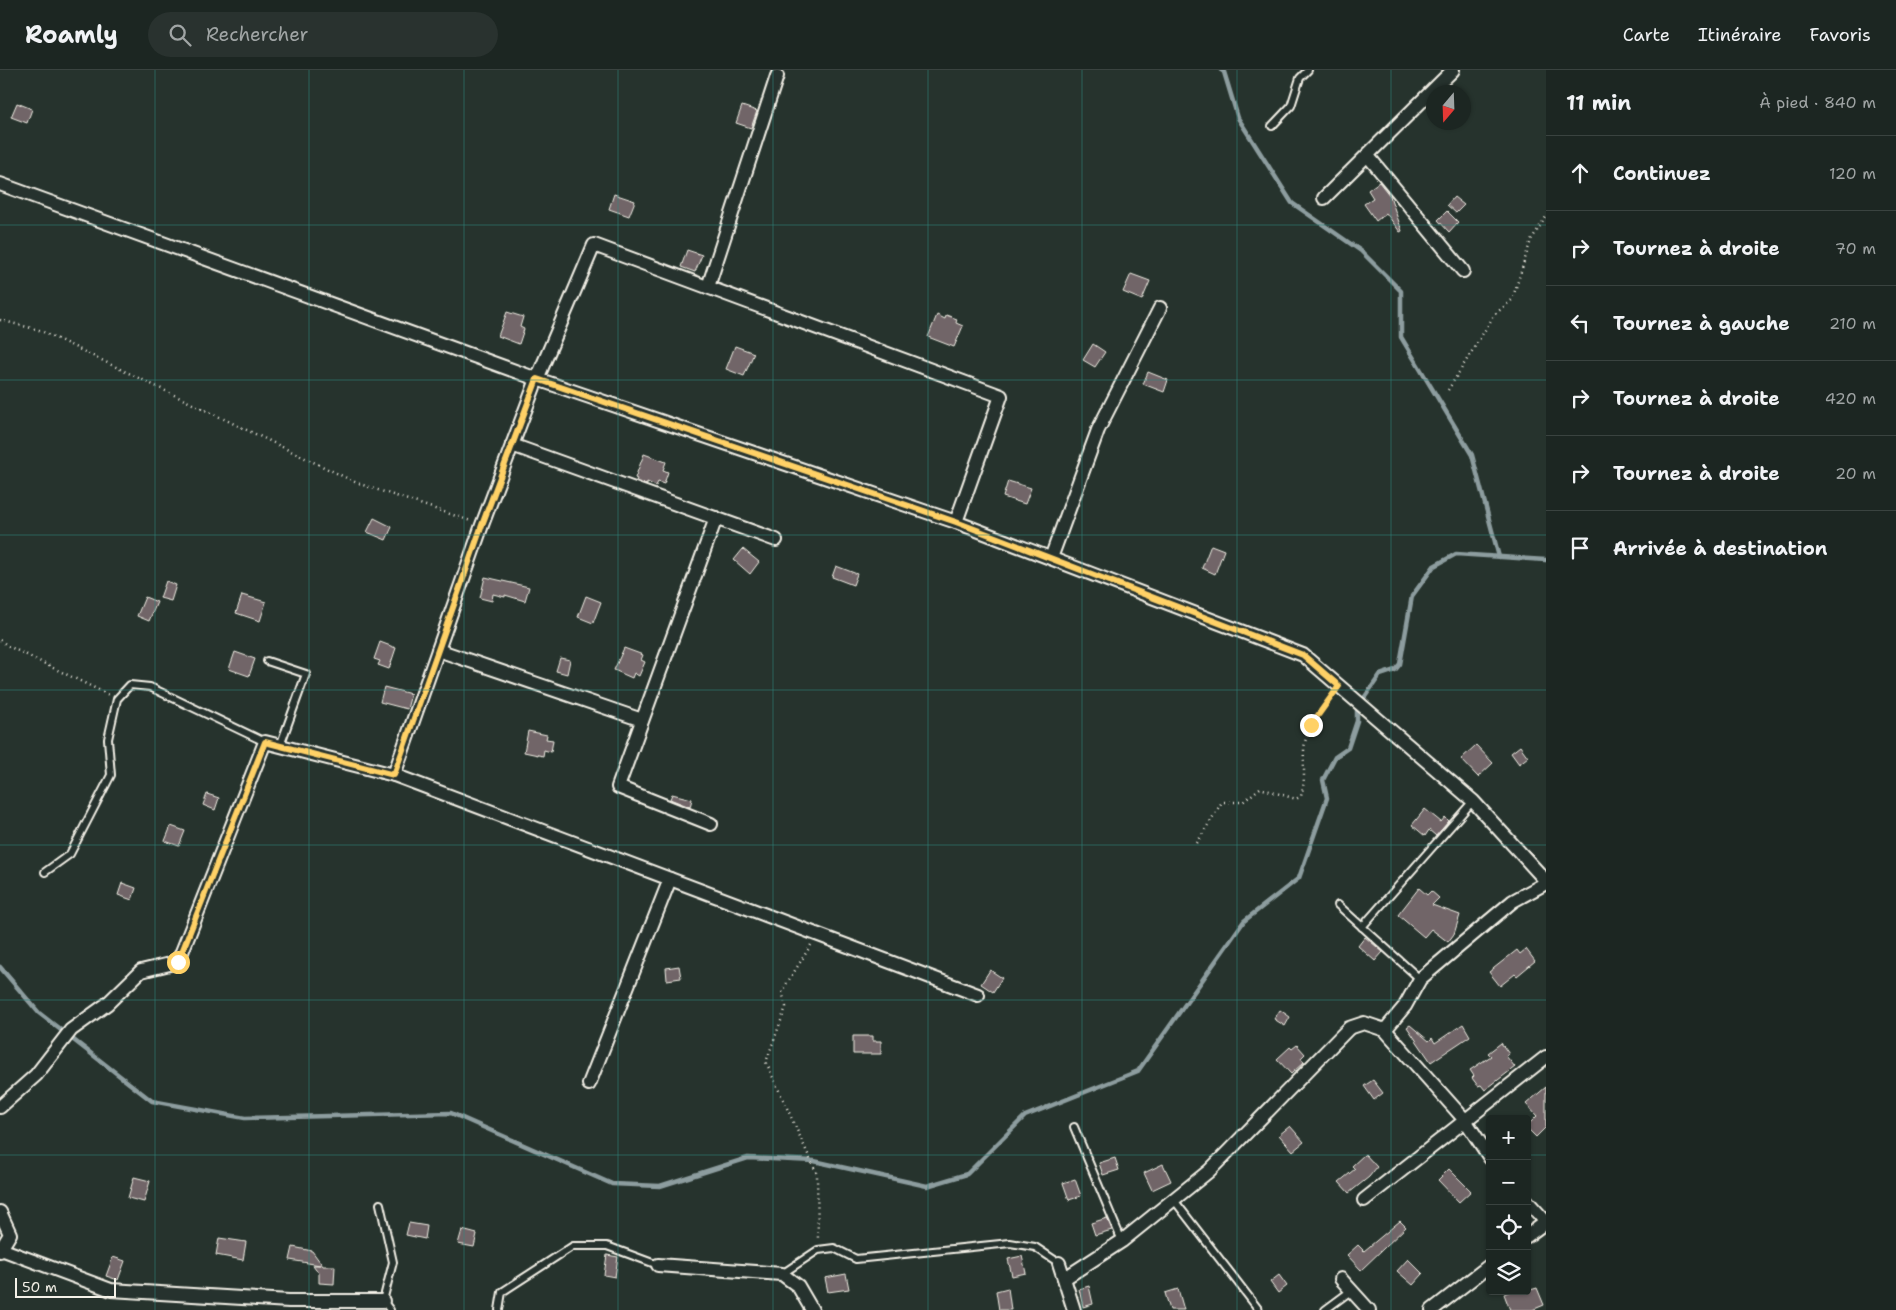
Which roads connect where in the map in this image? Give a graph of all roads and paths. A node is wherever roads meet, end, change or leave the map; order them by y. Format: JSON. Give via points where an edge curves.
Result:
{"nodes":[{"id":1,"x":1308,"y":70,"type":"edge"},
{"id":2,"x":1449,"y":72,"type":"edge"},
{"id":3,"x":777,"y":76,"type":"dead end"},
{"id":4,"x":1272,"y":126,"type":"dead end"},
{"id":5,"x":1368,"y":156,"type":"junction"},
{"id":6,"x":0,"y":184,"type":"edge"},
{"id":7,"x":1324,"y":198,"type":"dead end"},
{"id":8,"x":1546,"y":217,"type":"edge"},
{"id":9,"x":1463,"y":271,"type":"dead end"},
{"id":10,"x":708,"y":287,"type":"junction"},
{"id":11,"x":1160,"y":308,"type":"dead end"},
{"id":12,"x":0,"y":320,"type":"edge"},
{"id":13,"x":537,"y":379,"type":"junction"},
{"id":14,"x":1448,"y":390,"type":"dead end"},
{"id":15,"x":512,"y":445,"type":"junction"},
{"id":16,"x":716,"y":518,"type":"junction"},
{"id":17,"x":956,"y":522,"type":"junction"},
{"id":18,"x":482,"y":525,"type":"junction"},
{"id":19,"x":776,"y":540,"type":"dead end"},
{"id":20,"x":1051,"y":558,"type":"junction"},
{"id":21,"x":0,"y":640,"type":"edge"},
{"id":22,"x":438,"y":650,"type":"junction"},
{"id":23,"x":267,"y":661,"type":"dead end"},
{"id":24,"x":1339,"y":686,"type":"junction"},
{"id":25,"x":117,"y":699,"type":"junction"},
{"id":26,"x":642,"y":720,"type":"junction"},
{"id":27,"x":265,"y":742,"type":"junction"},
{"id":28,"x":280,"y":746,"type":"junction"},
{"id":29,"x":394,"y":775,"type":"junction"},
{"id":30,"x":1473,"y":801,"type":"junction"},
{"id":31,"x":711,"y":824,"type":"dead end"},
{"id":32,"x":1197,"y":842,"type":"dead end"},
{"id":33,"x":45,"y":872,"type":"dead end"},
{"id":34,"x":670,"y":879,"type":"junction"},
{"id":35,"x":1546,"y":882,"type":"edge"},
{"id":36,"x":1338,"y":905,"type":"dead end"},
{"id":37,"x":1362,"y":927,"type":"junction"},
{"id":38,"x":818,"y":935,"type":"junction"},
{"id":39,"x":1420,"y":979,"type":"junction"},
{"id":40,"x":978,"y":995,"type":"dead end"},
{"id":41,"x":1385,"y":1030,"type":"junction"},
{"id":42,"x":1546,"y":1057,"type":"edge"},
{"id":43,"x":589,"y":1084,"type":"dead end"},
{"id":44,"x":0,"y":1107,"type":"edge"},
{"id":45,"x":1465,"y":1120,"type":"junction"},
{"id":46,"x":1074,"y":1127,"type":"dead end"},
{"id":47,"x":1486,"y":1152,"type":"edge"},
{"id":48,"x":1174,"y":1200,"type":"junction"},
{"id":49,"x":1364,"y":1200,"type":"dead end"},
{"id":50,"x":380,"y":1204,"type":"dead end"},
{"id":51,"x":1531,"y":1205,"type":"edge"},
{"id":52,"x":0,"y":1212,"type":"edge"},
{"id":53,"x":1546,"y":1222,"type":"edge"},
{"id":54,"x":1531,"y":1233,"type":"edge"},
{"id":55,"x":1122,"y":1241,"type":"junction"},
{"id":56,"x":0,"y":1250,"type":"edge"},
{"id":57,"x":818,"y":1250,"type":"junction"},
{"id":58,"x":1059,"y":1262,"type":"joint"},
{"id":59,"x":658,"y":1265,"type":"joint"},
{"id":60,"x":1486,"y":1268,"type":"edge"},
{"id":61,"x":782,"y":1274,"type":"junction"},
{"id":62,"x":1066,"y":1278,"type":"junction"},
{"id":63,"x":1342,"y":1279,"type":"dead end"},
{"id":64,"x":1352,"y":1290,"type":"junction"},
{"id":65,"x":387,"y":1305,"type":"edge"},
{"id":66,"x":289,"y":1306,"type":"edge"},
{"id":67,"x":499,"y":1310,"type":"edge"},
{"id":68,"x":812,"y":1310,"type":"edge"},
{"id":69,"x":1074,"y":1310,"type":"edge"},
{"id":70,"x":1259,"y":1310,"type":"edge"},
{"id":71,"x":1325,"y":1310,"type":"edge"},
{"id":72,"x":1369,"y":1310,"type":"edge"},
{"id":73,"x":1432,"y":1310,"type":"edge"}],
"edges":[{"from":1,"to":4,"type":"lane","via":[[1300,78],[1290,106]]},
{"from":2,"to":5,"type":"street"},
{"from":3,"to":10,"type":"street"},
{"from":5,"to":7,"type":"street"},
{"from":5,"to":9,"type":"street"},
{"from":6,"to":13,"type":"street"},
{"from":8,"to":14,"type":"path","via":[[1531,240],[1512,300],[1495,314]]},
{"from":10,"to":13,"type":"street","via":[[594,245]]},
{"from":10,"to":17,"type":"street","via":[[1002,396]]},
{"from":11,"to":20,"type":"street","via":[[1098,430]]},
{"from":12,"to":18,"type":"path","via":[[39,330],[357,483]]},
{"from":13,"to":15,"type":"street"},
{"from":13,"to":17,"type":"street"},
{"from":15,"to":16,"type":"street"},
{"from":15,"to":18,"type":"street"},
{"from":16,"to":19,"type":"street"},
{"from":16,"to":26,"type":"street"},
{"from":17,"to":20,"type":"street"},
{"from":18,"to":22,"type":"street"},
{"from":20,"to":24,"type":"street","via":[[1303,655]]},
{"from":21,"to":25,"type":"path"},
{"from":22,"to":26,"type":"street"},
{"from":22,"to":29,"type":"street"},
{"from":23,"to":28,"type":"lane","via":[[306,674]]},
{"from":24,"to":30,"type":"street"},
{"from":24,"to":32,"type":"path","via":[[1311,725],[1304,747],[1305,782],[1301,796],[1296,799],[1260,788],[1243,802],[1222,802]]},
{"from":25,"to":27,"type":"lane","via":[[130,686],[150,686]]},
{"from":25,"to":33,"type":"lane","via":[[108,739],[111,776],[70,854]]},
{"from":26,"to":31,"type":"street","via":[[618,787]]},
{"from":27,"to":28,"type":"street"},
{"from":27,"to":44,"type":"street","via":[[178,962],[141,971],[107,1004],[71,1030],[36,1075]]},
{"from":28,"to":29,"type":"street"},
{"from":29,"to":34,"type":"street"},
{"from":30,"to":35,"type":"street"},
{"from":30,"to":37,"type":"lane"},
{"from":34,"to":38,"type":"street"},
{"from":34,"to":43,"type":"street"},
{"from":35,"to":39,"type":"street","via":[[1513,901]]},
{"from":36,"to":37,"type":"lane"},
{"from":37,"to":39,"type":"lane"},
{"from":38,"to":40,"type":"street"},
{"from":38,"to":57,"type":"path","via":[[782,991],[786,1006],[766,1062],[817,1174]]},
{"from":39,"to":41,"type":"street","via":[[1406,1006]]},
{"from":41,"to":45,"type":"street"},
{"from":41,"to":48,"type":"street","via":[[1364,1024],[1349,1028],[1209,1171]]},
{"from":42,"to":45,"type":"street"},
{"from":45,"to":47,"type":"street"},
{"from":45,"to":49,"type":"street"},
{"from":46,"to":55,"type":"lane"},
{"from":48,"to":55,"type":"street"},
{"from":48,"to":70,"type":"lane"},
{"from":50,"to":65,"type":"lane","via":[[393,1262]]},
{"from":51,"to":53,"type":"street"},
{"from":52,"to":56,"type":"street","via":[[10,1234]]},
{"from":53,"to":54,"type":"street"},
{"from":55,"to":62,"type":"street"},
{"from":56,"to":66,"type":"street","via":[[111,1290]]},
{"from":57,"to":58,"type":"lane","via":[[834,1248],[856,1259],[1010,1244],[1035,1248]]},
{"from":57,"to":61,"type":"lane"},
{"from":58,"to":62,"type":"street"},
{"from":59,"to":61,"type":"street"},
{"from":59,"to":67,"type":"lane","via":[[607,1246],[573,1246],[502,1292]]},
{"from":60,"to":73,"type":"street"},
{"from":61,"to":68,"type":"street","via":[[798,1286]]},
{"from":62,"to":69,"type":"street"},
{"from":63,"to":64,"type":"street"},
{"from":64,"to":71,"type":"lane"},
{"from":64,"to":72,"type":"street"},
{"from":65,"to":66,"type":"street"}]}
